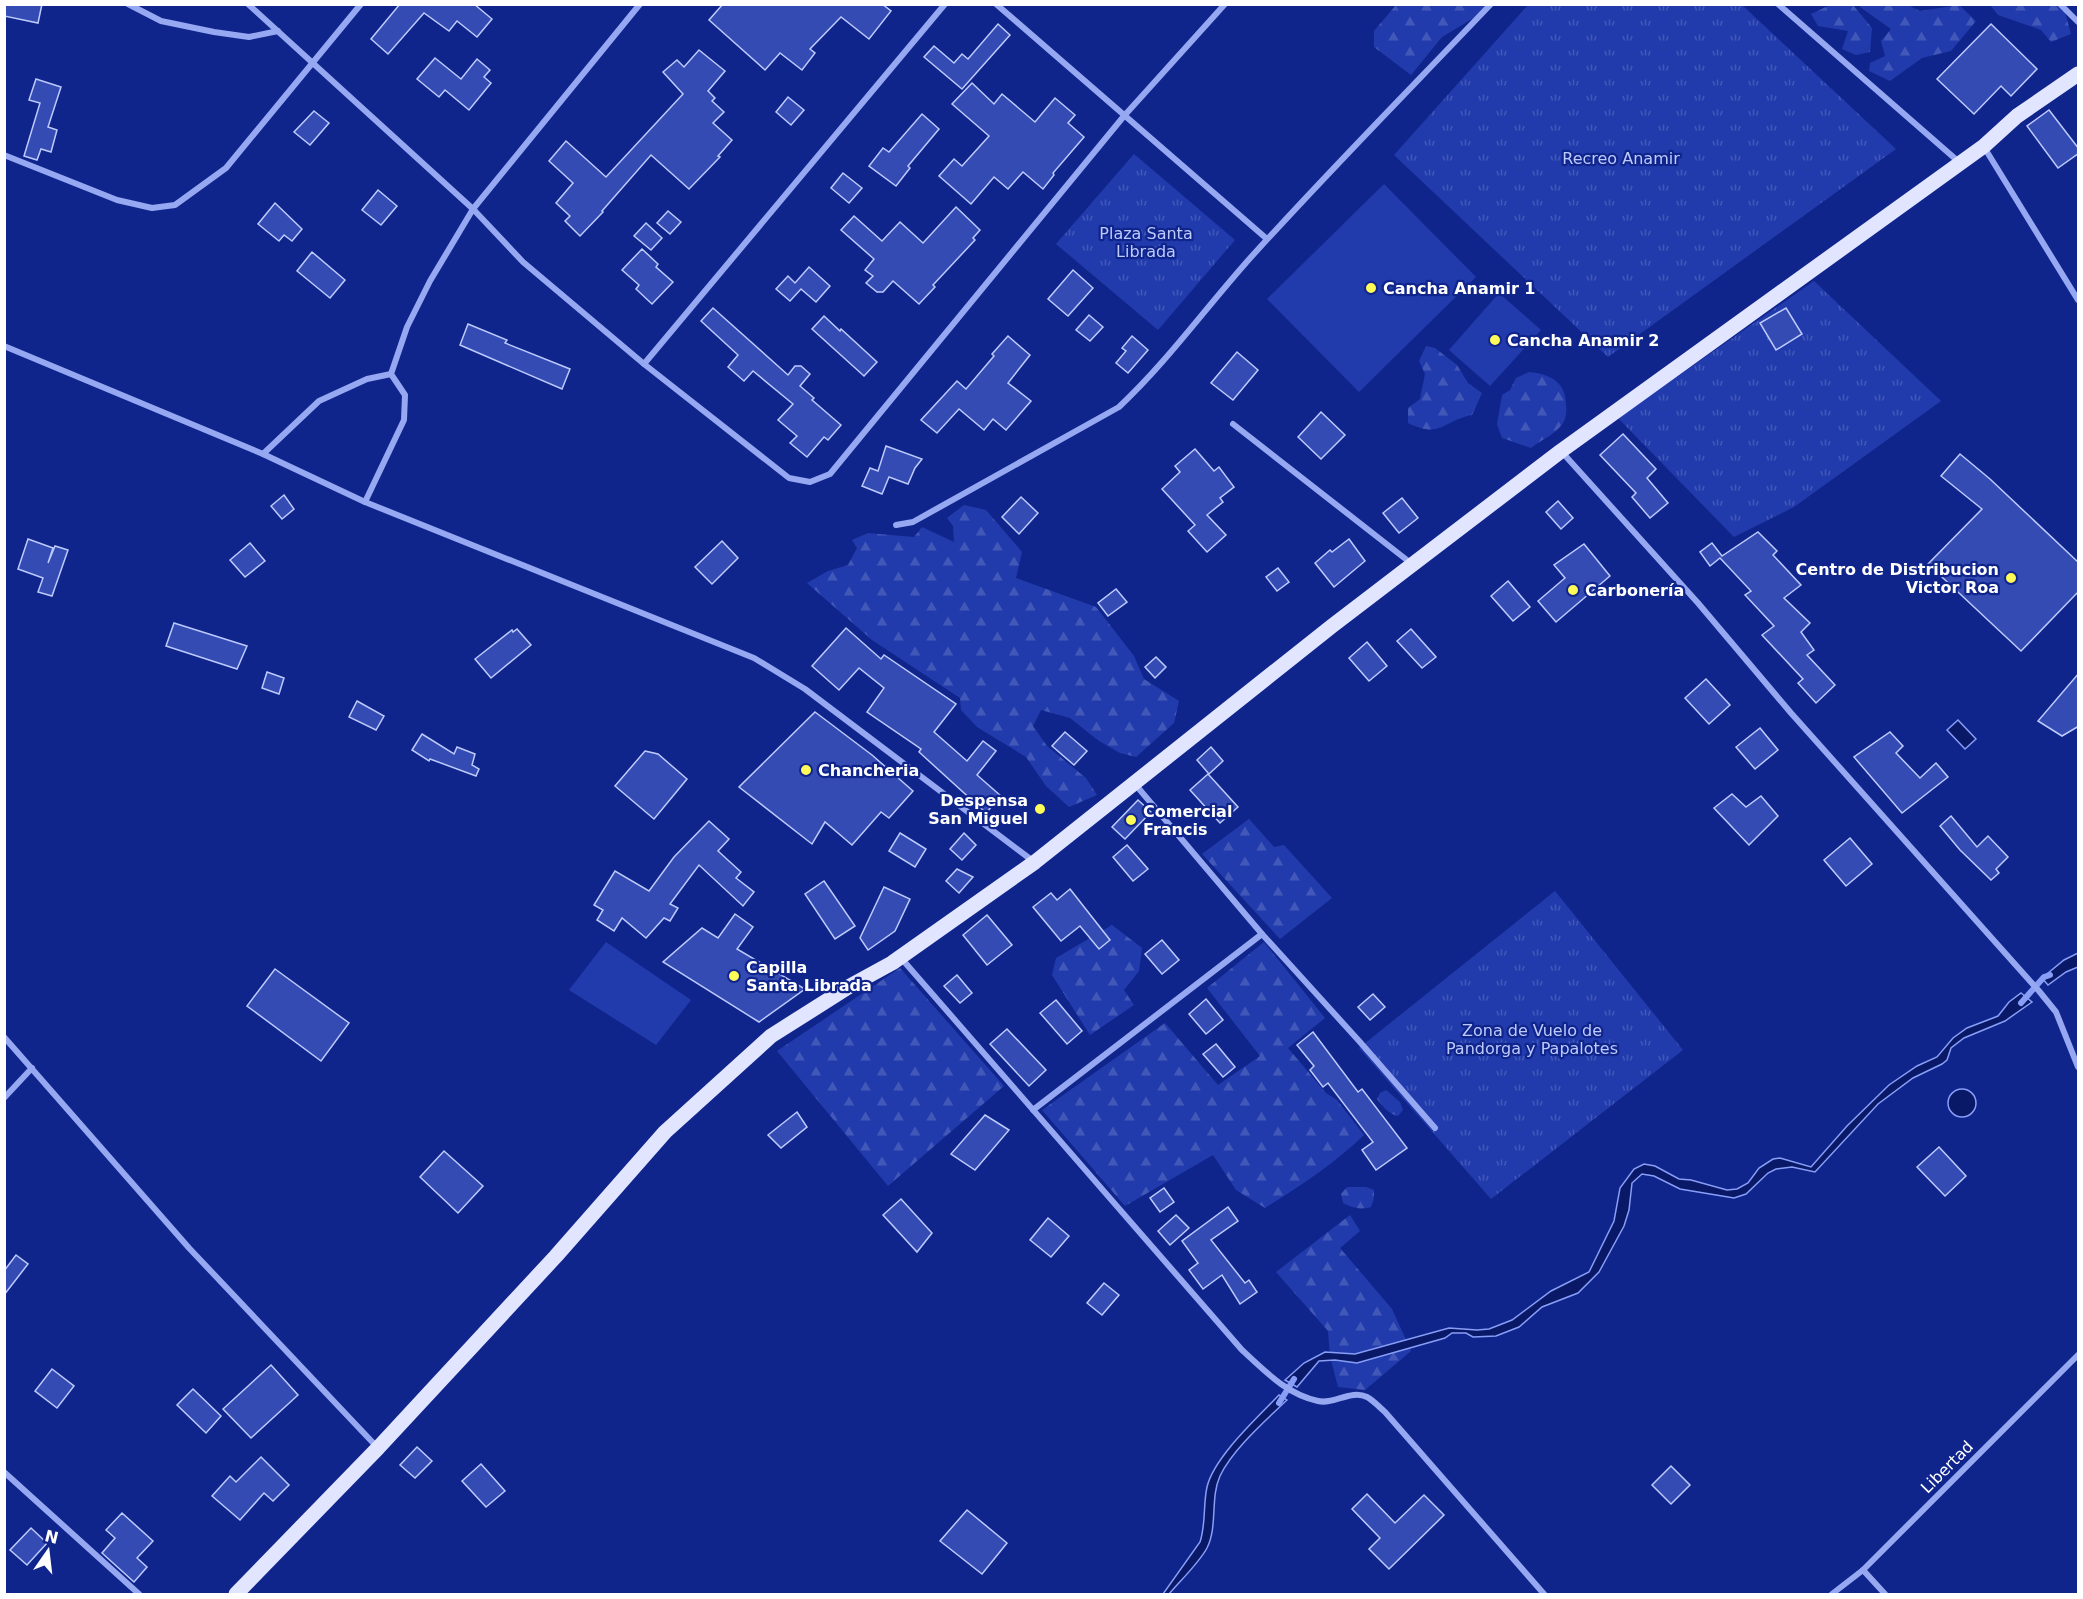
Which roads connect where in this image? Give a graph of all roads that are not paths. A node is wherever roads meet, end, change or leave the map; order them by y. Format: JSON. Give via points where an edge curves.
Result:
{"nodes":[{"id":1,"x":128,"y":4,"type":"edge"},
{"id":2,"x":248,"y":4,"type":"edge"},
{"id":3,"x":361,"y":4,"type":"edge"},
{"id":4,"x":640,"y":4,"type":"edge"},
{"id":5,"x":945,"y":4,"type":"edge"},
{"id":6,"x":996,"y":4,"type":"edge"},
{"id":7,"x":1225,"y":4,"type":"edge"},
{"id":8,"x":1491,"y":4,"type":"edge"},
{"id":9,"x":1778,"y":4,"type":"edge"},
{"id":10,"x":2060,"y":4,"type":"edge"},
{"id":11,"x":2079,"y":22,"type":"edge"},
{"id":12,"x":278,"y":31,"type":"junction"},
{"id":13,"x":314,"y":63,"type":"junction"},
{"id":14,"x":2079,"y":74,"type":"edge"},
{"id":15,"x":1124,"y":116,"type":"junction"},
{"id":16,"x":1984,"y":147,"type":"junction"},
{"id":17,"x":4,"y":155,"type":"edge"},
{"id":18,"x":1959,"y":162,"type":"junction"},
{"id":19,"x":473,"y":209,"type":"junction"},
{"id":20,"x":1267,"y":239,"type":"junction"},
{"id":21,"x":2079,"y":300,"type":"edge"},
{"id":22,"x":4,"y":346,"type":"edge"},
{"id":23,"x":644,"y":364,"type":"junction"},
{"id":24,"x":391,"y":374,"type":"junction"},
{"id":25,"x":1233,"y":424,"type":"dead end"},
{"id":26,"x":1561,"y":451,"type":"junction"},
{"id":27,"x":263,"y":454,"type":"junction"},
{"id":28,"x":365,"y":502,"type":"junction"},
{"id":29,"x":896,"y":525,"type":"dead end"},
{"id":30,"x":1412,"y":564,"type":"junction"},
{"id":31,"x":1134,"y":783,"type":"junction"},
{"id":32,"x":1035,"y":862,"type":"junction"},
{"id":33,"x":1262,"y":934,"type":"junction"},
{"id":34,"x":900,"y":957,"type":"junction"},
{"id":35,"x":4,"y":1037,"type":"edge"},
{"id":36,"x":2079,"y":1067,"type":"edge"},
{"id":37,"x":32,"y":1068,"type":"junction"},
{"id":38,"x":4,"y":1098,"type":"edge"},
{"id":39,"x":1033,"y":1110,"type":"junction"},
{"id":40,"x":1435,"y":1128,"type":"dead end"},
{"id":41,"x":2079,"y":1355,"type":"edge"},
{"id":42,"x":378,"y":1448,"type":"junction"},
{"id":43,"x":4,"y":1472,"type":"edge"},
{"id":44,"x":1863,"y":1570,"type":"junction"},
{"id":45,"x":139,"y":1594,"type":"edge"},
{"id":46,"x":236,"y":1594,"type":"edge"},
{"id":47,"x":1544,"y":1594,"type":"edge"},
{"id":48,"x":1832,"y":1594,"type":"edge"},
{"id":49,"x":1885,"y":1594,"type":"edge"}],
"edges":[{"from":1,"to":12,"type":"street","via":[[161,21],[214,32],[249,37]]},
{"from":2,"to":12,"type":"street"},
{"from":3,"to":13,"type":"street"},
{"from":4,"to":19,"type":"street"},
{"from":5,"to":23,"type":"street"},
{"from":6,"to":15,"type":"street"},
{"from":7,"to":15,"type":"street"},
{"from":8,"to":20,"type":"street"},
{"from":9,"to":18,"type":"street"},
{"from":10,"to":11,"type":"street"},
{"from":12,"to":13,"type":"street"},
{"from":13,"to":17,"type":"street","via":[[226,168],[176,205],[152,208],[117,200]]},
{"from":13,"to":19,"type":"street"},
{"from":14,"to":16,"type":"main road","via":[[2017,116]]},
{"from":15,"to":20,"type":"street"},
{"from":15,"to":23,"type":"street","via":[[830,474],[810,482],[789,478]]},
{"from":16,"to":18,"type":"main road"},
{"from":16,"to":21,"type":"street"},
{"from":18,"to":26,"type":"main road"},
{"from":19,"to":23,"type":"street","via":[[523,262]]},
{"from":19,"to":24,"type":"street","via":[[407,327]]},
{"from":20,"to":29,"type":"street","via":[[1147,381],[1119,407],[914,522]]},
{"from":22,"to":27,"type":"street"},
{"from":24,"to":27,"type":"street","via":[[367,379],[319,401]]},
{"from":24,"to":28,"type":"street","via":[[405,395],[404,420]]},
{"from":25,"to":30,"type":"street"},
{"from":26,"to":30,"type":"main road"},
{"from":26,"to":36,"type":"street","via":[[2027,977],[2056,1012]]},
{"from":27,"to":28,"type":"street"},
{"from":28,"to":32,"type":"street","via":[[754,658],[805,689]]},
{"from":30,"to":31,"type":"main road"},
{"from":31,"to":32,"type":"main road"},
{"from":31,"to":33,"type":"street"},
{"from":32,"to":34,"type":"main road"},
{"from":33,"to":39,"type":"street"},
{"from":33,"to":40,"type":"street"},
{"from":34,"to":39,"type":"street"},
{"from":34,"to":42,"type":"main road","via":[[771,1036],[665,1132]]},
{"from":35,"to":37,"type":"street"},
{"from":37,"to":38,"type":"street"},
{"from":37,"to":42,"type":"street","via":[[189,1248]]},
{"from":39,"to":47,"type":"street","via":[[1242,1350],[1276,1382],[1300,1396],[1320,1402],[1366,1396],[1385,1412]]},
{"from":41,"to":44,"type":"street","name":"Libertad"},
{"from":42,"to":46,"type":"main road"},
{"from":43,"to":45,"type":"street"},
{"from":44,"to":48,"type":"street","name":"Libertad"},
{"from":44,"to":49,"type":"street"}]}
